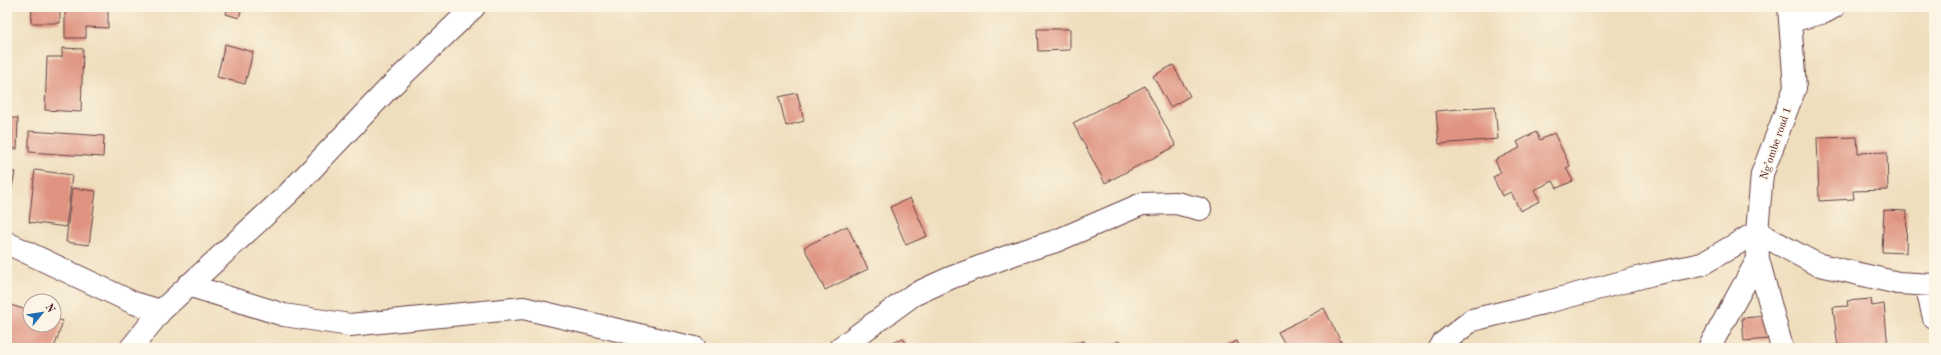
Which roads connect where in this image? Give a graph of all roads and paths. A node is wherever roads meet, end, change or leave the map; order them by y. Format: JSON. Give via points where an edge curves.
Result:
{"nodes":[{"id":1,"x":474,"y":7,"type":"edge"},
{"id":2,"x":1834,"y":7,"type":"edge"},
{"id":3,"x":1790,"y":14,"type":"edge"},
{"id":4,"x":1200,"y":209,"type":"dead end"},
{"id":5,"x":1757,"y":232,"type":"junction"},
{"id":6,"x":7,"y":244,"type":"edge"},
{"id":7,"x":1758,"y":259,"type":"junction"},
{"id":8,"x":188,"y":285,"type":"junction"},
{"id":9,"x":1930,"y":285,"type":"edge"},
{"id":10,"x":161,"y":311,"type":"junction"},
{"id":11,"x":1934,"y":318,"type":"edge"},
{"id":12,"x":131,"y":348,"type":"edge"},
{"id":13,"x":694,"y":348,"type":"edge"},
{"id":14,"x":840,"y":348,"type":"edge"},
{"id":15,"x":1440,"y":348,"type":"edge"},
{"id":16,"x":1709,"y":348,"type":"edge"},
{"id":17,"x":1782,"y":348,"type":"edge"}],
"edges":[{"from":1,"to":8,"type":"street","via":[[386,90],[288,194]]},
{"from":2,"to":3,"type":"street","via":[[1825,12]]},
{"from":3,"to":5,"type":"street","name":"Ng’ombe road 1","via":[[1795,88],[1762,174]]},
{"from":4,"to":14,"type":"street","via":[[1176,203],[1142,204],[1056,241],[950,278],[913,295]]},
{"from":5,"to":7,"type":"street","name":"Ng’ombe road 1"},
{"from":5,"to":9,"type":"street","via":[[1816,264],[1898,283]]},
{"from":5,"to":15,"type":"street","via":[[1702,264],[1472,320]]},
{"from":6,"to":10,"type":"street","via":[[134,304]]},
{"from":7,"to":16,"type":"street"},
{"from":7,"to":17,"type":"street","name":"Ng’ombe road 1"},
{"from":8,"to":10,"type":"street"},
{"from":8,"to":13,"type":"street","via":[[284,315],[350,325],[523,308]]},
{"from":9,"to":11,"type":"street"},
{"from":10,"to":12,"type":"street"}]}
